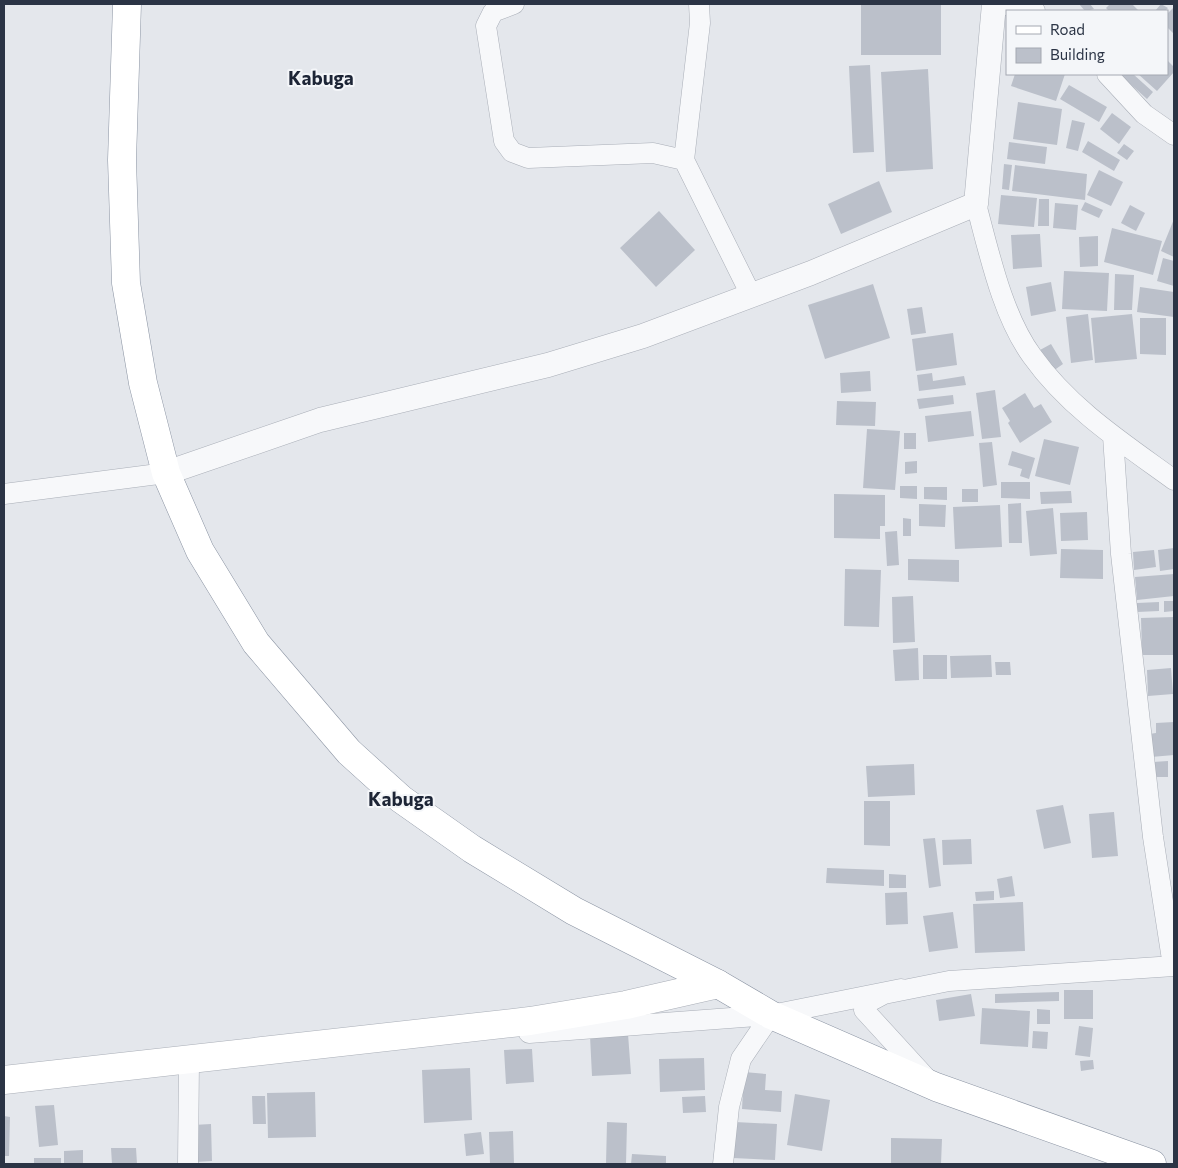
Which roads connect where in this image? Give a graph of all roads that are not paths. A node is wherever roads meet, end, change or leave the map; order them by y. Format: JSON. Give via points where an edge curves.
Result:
{"nodes":[{"id":1,"x":127,"y":4,"type":"edge"},
{"id":2,"x":514,"y":4,"type":"edge"},
{"id":3,"x":699,"y":4,"type":"edge"},
{"id":4,"x":994,"y":4,"type":"edge"},
{"id":5,"x":1002,"y":4,"type":"edge"},
{"id":6,"x":1030,"y":10,"type":"edge"},
{"id":7,"x":1108,"y":75,"type":"edge"},
{"id":8,"x":1174,"y":135,"type":"edge"},
{"id":9,"x":684,"y":160,"type":"junction"},
{"id":10,"x":976,"y":204,"type":"junction"},
{"id":11,"x":751,"y":296,"type":"junction"},
{"id":12,"x":1113,"y":436,"type":"junction"},
{"id":13,"x":166,"y":473,"type":"junction"},
{"id":14,"x":1174,"y":480,"type":"edge"},
{"id":15,"x":4,"y":494,"type":"edge"},
{"id":16,"x":1173,"y":966,"type":"edge"},
{"id":17,"x":718,"y":984,"type":"junction"},
{"id":18,"x":901,"y":989,"type":"junction"},
{"id":19,"x":771,"y":1015,"type":"junction"},
{"id":20,"x":270,"y":1051,"type":"junction"},
{"id":21,"x":189,"y":1060,"type":"junction"},
{"id":22,"x":4,"y":1080,"type":"edge"},
{"id":23,"x":936,"y":1087,"type":"junction"},
{"id":24,"x":188,"y":1164,"type":"edge"},
{"id":25,"x":724,"y":1164,"type":"edge"},
{"id":26,"x":1152,"y":1164,"type":"edge"}],
"edges":[{"from":1,"to":13,"type":"main road","via":[[122,160],[126,283],[143,382]]},
{"from":2,"to":9,"type":"street","via":[[493,12],[486,26],[504,141],[512,152],[528,158],[653,153]]},
{"from":3,"to":9,"type":"street","via":[[700,23]]},
{"from":4,"to":10,"type":"street"},
{"from":5,"to":6,"type":"street"},
{"from":7,"to":8,"type":"street","via":[[1144,114]]},
{"from":9,"to":11,"type":"street"},
{"from":10,"to":11,"type":"street"},
{"from":10,"to":12,"type":"street","via":[[1012,321],[1031,355],[1058,388]]},
{"from":11,"to":13,"type":"street","via":[[624,342],[548,365],[320,420]]},
{"from":12,"to":14,"type":"street"},
{"from":12,"to":16,"type":"street","via":[[1121,554],[1153,837]]},
{"from":13,"to":15,"type":"street"},
{"from":13,"to":17,"type":"main road","via":[[200,552],[256,643],[349,752],[401,799],[472,849],[574,911]]},
{"from":16,"to":18,"type":"street","via":[[950,981]]},
{"from":17,"to":19,"type":"main road"},
{"from":17,"to":20,"type":"main road","via":[[570,1015]]},
{"from":18,"to":19,"type":"street"},
{"from":18,"to":23,"type":"street","via":[[877,996],[864,1010]]},
{"from":19,"to":20,"type":"street"},
{"from":19,"to":23,"type":"main road"},
{"from":19,"to":25,"type":"street","via":[[741,1059],[729,1107]]},
{"from":20,"to":21,"type":"main road"},
{"from":21,"to":22,"type":"main road"},
{"from":21,"to":24,"type":"street"},
{"from":23,"to":26,"type":"main road"}]}
